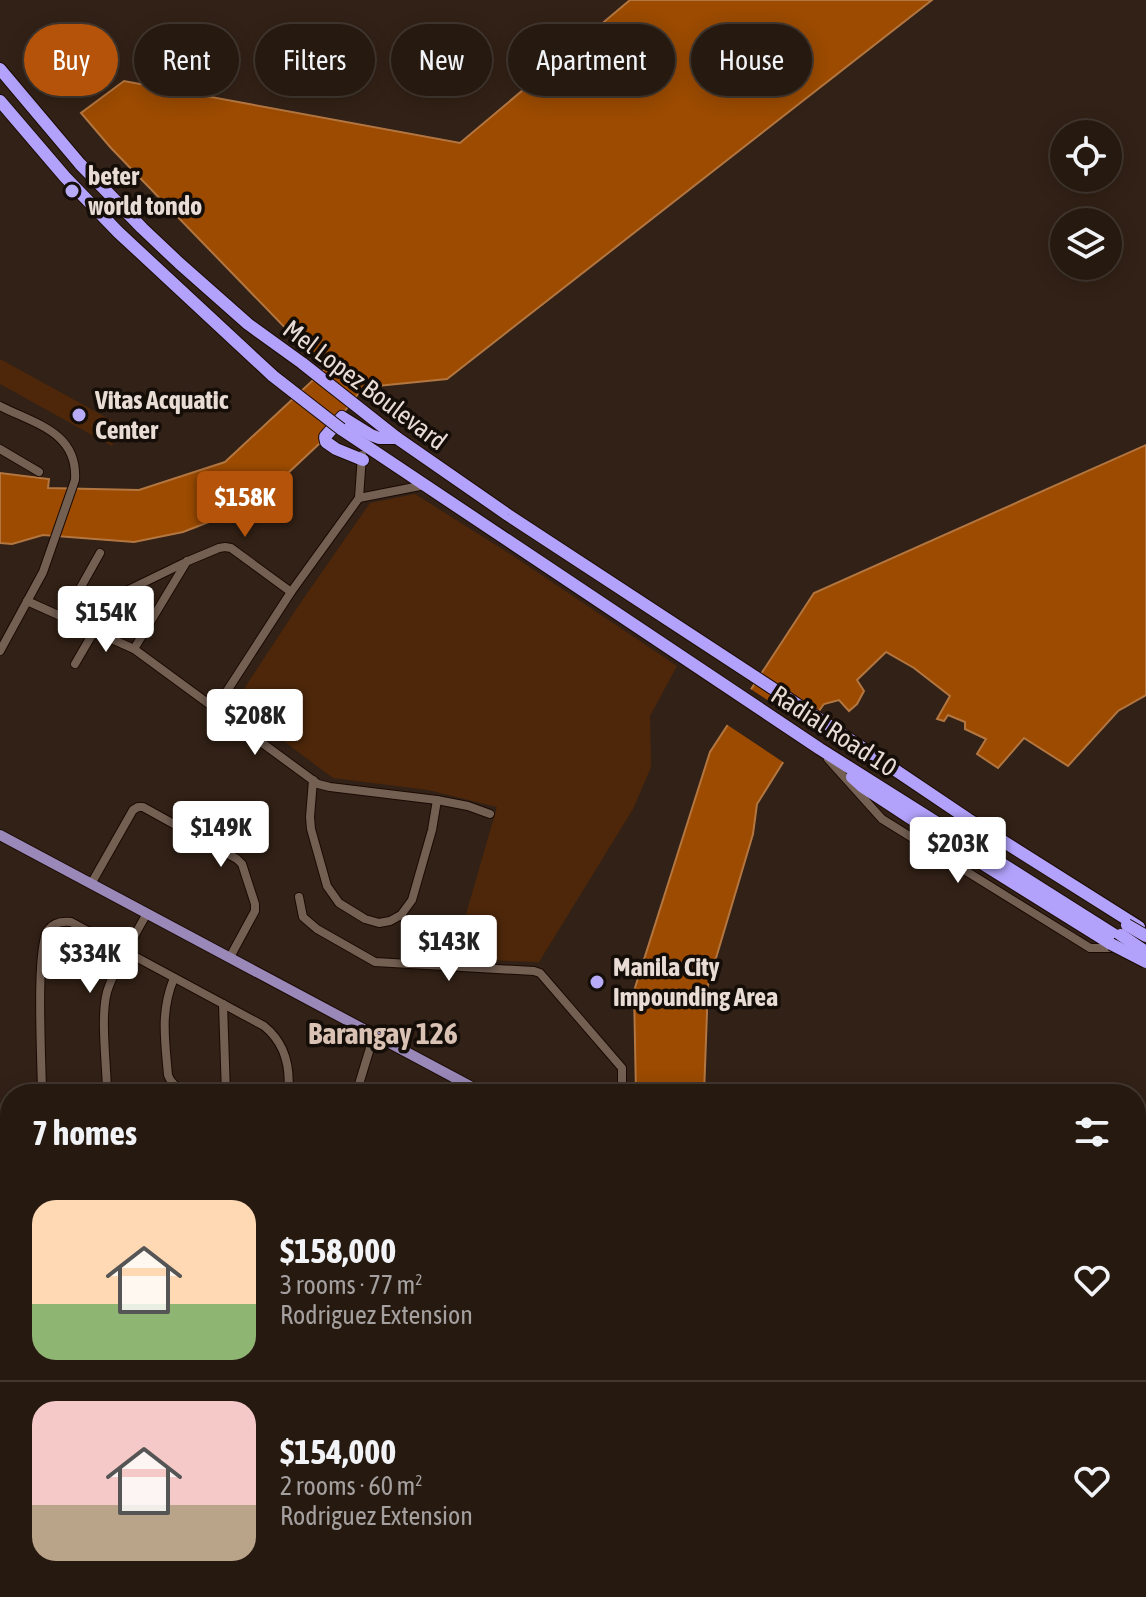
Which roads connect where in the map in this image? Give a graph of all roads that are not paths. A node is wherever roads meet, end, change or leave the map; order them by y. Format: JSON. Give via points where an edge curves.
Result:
{"nodes":[{"id":1,"x":0,"y":69,"type":"edge"},
{"id":2,"x":0,"y":101,"type":"edge"},
{"id":3,"x":1,"y":408,"type":"edge"},
{"id":4,"x":397,"y":438,"type":"junction"},
{"id":5,"x":360,"y":442,"type":"junction"},
{"id":6,"x":0,"y":449,"type":"edge"},
{"id":7,"x":363,"y":460,"type":"junction"},
{"id":8,"x":39,"y":472,"type":"dead end"},
{"id":9,"x":427,"y":485,"type":"junction"},
{"id":10,"x":359,"y":498,"type":"junction"},
{"id":11,"x":100,"y":553,"type":"dead end"},
{"id":12,"x":188,"y":561,"type":"junction"},
{"id":13,"x":291,"y":592,"type":"junction"},
{"id":14,"x":27,"y":601,"type":"junction"},
{"id":15,"x":64,"y":617,"type":"junction"},
{"id":16,"x":93,"y":630,"type":"junction"},
{"id":17,"x":134,"y":649,"type":"junction"},
{"id":18,"x":0,"y":651,"type":"edge"},
{"id":19,"x":75,"y":664,"type":"dead end"},
{"id":20,"x":753,"y":676,"type":"joint"},
{"id":21,"x":742,"y":696,"type":"joint"},
{"id":22,"x":216,"y":708,"type":"junction"},
{"id":23,"x":820,"y":749,"type":"junction"},
{"id":24,"x":313,"y":780,"type":"junction"},
{"id":25,"x":437,"y":800,"type":"junction"},
{"id":26,"x":945,"y":803,"type":"junction"},
{"id":27,"x":490,"y":814,"type":"dead end"},
{"id":28,"x":0,"y":835,"type":"edge"},
{"id":29,"x":91,"y":884,"type":"junction"},
{"id":30,"x":299,"y":897,"type":"dead end"},
{"id":31,"x":147,"y":913,"type":"junction"},
{"id":32,"x":1146,"y":932,"type":"edge"},
{"id":33,"x":126,"y":952,"type":"junction"},
{"id":34,"x":1142,"y":952,"type":"edge"},
{"id":35,"x":230,"y":957,"type":"junction"},
{"id":36,"x":1146,"y":962,"type":"edge"},
{"id":37,"x":174,"y":978,"type":"junction"},
{"id":38,"x":223,"y":1004,"type":"junction"},
{"id":39,"x":374,"y":1035,"type":"junction"},
{"id":40,"x":42,"y":1084,"type":"edge"},
{"id":41,"x":107,"y":1084,"type":"edge"},
{"id":42,"x":173,"y":1084,"type":"edge"},
{"id":43,"x":226,"y":1084,"type":"edge"},
{"id":44,"x":289,"y":1084,"type":"edge"},
{"id":45,"x":359,"y":1084,"type":"edge"},
{"id":46,"x":466,"y":1084,"type":"edge"},
{"id":47,"x":622,"y":1084,"type":"edge"}],
"edges":[{"from":1,"to":4,"type":"highway","name":"Mel Lopez Boulevard","via":[[142,228],[248,324]]},
{"from":2,"to":5,"type":"highway","name":"Mel Lopez Boulevard","bridge":true,"via":[[118,232],[273,376]]},
{"from":3,"to":14,"type":"street","via":[[56,434],[73,459],[75,480],[43,572]]},
{"from":4,"to":7,"type":"highway","via":[[371,435],[342,417],[326,442]]},
{"from":4,"to":20,"type":"highway","name":"Mel Lopez Boulevard"},
{"from":5,"to":7,"type":"street"},
{"from":5,"to":9,"type":"highway","name":"Mel Lopez Boulevard"},
{"from":6,"to":8,"type":"street"},
{"from":7,"to":10,"type":"street"},
{"from":9,"to":10,"type":"street"},
{"from":9,"to":21,"type":"highway","name":"Mel Lopez Boulevard"},
{"from":10,"to":13,"type":"street"},
{"from":11,"to":15,"type":"street"},
{"from":12,"to":13,"type":"street","via":[[231,548]]},
{"from":12,"to":16,"type":"street","via":[[114,597]]},
{"from":12,"to":17,"type":"street"},
{"from":13,"to":22,"type":"street"},
{"from":14,"to":15,"type":"street"},
{"from":14,"to":18,"type":"street"},
{"from":15,"to":16,"type":"street"},
{"from":16,"to":17,"type":"street"},
{"from":16,"to":19,"type":"street"},
{"from":17,"to":22,"type":"street"},
{"from":20,"to":26,"type":"highway","name":"Radial Road 10"},
{"from":21,"to":23,"type":"highway","name":"Radial Road 10"},
{"from":22,"to":24,"type":"street"},
{"from":23,"to":34,"type":"highway","name":"Radial Road 10"},
{"from":23,"to":34,"type":"street","via":[[886,822],[1090,948]]},
{"from":23,"to":36,"type":"highway","bridge":true,"via":[[863,787],[930,831]]},
{"from":24,"to":25,"type":"street","via":[[330,787]]},
{"from":24,"to":25,"type":"street","via":[[310,817],[327,886],[339,903],[379,923],[401,915],[412,900]]},
{"from":25,"to":27,"type":"street"},
{"from":26,"to":32,"type":"highway","name":"Radial Road 10"},
{"from":26,"to":32,"type":"highway"},
{"from":28,"to":29,"type":"main road"},
{"from":29,"to":31,"type":"main road"},
{"from":29,"to":35,"type":"street","via":[[133,810],[143,807],[242,864],[255,911]]},
{"from":30,"to":47,"type":"street","via":[[303,917],[317,929],[375,962],[540,973],[622,1068]]},
{"from":31,"to":33,"type":"street"},
{"from":31,"to":35,"type":"main road"},
{"from":32,"to":34,"type":"highway"},
{"from":32,"to":34,"type":"highway","bridge":true,"via":[[1124,930]]},
{"from":33,"to":37,"type":"street"},
{"from":33,"to":40,"type":"street","via":[[71,922],[54,924],[48,931],[42,972]]},
{"from":33,"to":41,"type":"street","via":[[107,992]]},
{"from":35,"to":39,"type":"main road"},
{"from":37,"to":38,"type":"street"},
{"from":37,"to":42,"type":"street","via":[[163,1027]]},
{"from":38,"to":43,"type":"street"},
{"from":38,"to":44,"type":"street","via":[[273,1033],[285,1054]]},
{"from":39,"to":45,"type":"street"},
{"from":39,"to":46,"type":"main road"}]}
